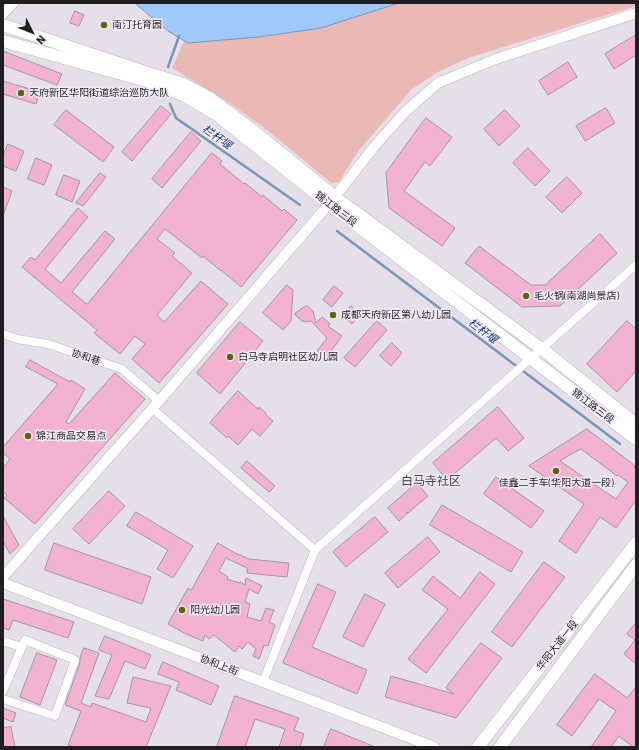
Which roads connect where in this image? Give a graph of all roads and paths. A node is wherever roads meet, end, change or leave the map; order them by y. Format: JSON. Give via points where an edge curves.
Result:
{"nodes":[{"id":1,"x":13,"y":3,"type":"edge"},
{"id":2,"x":636,"y":13,"type":"edge"},
{"id":3,"x":3,"y":14,"type":"edge"},
{"id":4,"x":3,"y":25,"type":"edge"},
{"id":5,"x":3,"y":41,"type":"edge"},
{"id":6,"x":332,"y":200,"type":"junction"},
{"id":7,"x":636,"y":265,"type":"edge"},
{"id":8,"x":3,"y":334,"type":"edge"},
{"id":9,"x":542,"y":349,"type":"junction"},
{"id":10,"x":523,"y":365,"type":"junction"},
{"id":11,"x":156,"y":405,"type":"junction"},
{"id":12,"x":636,"y":424,"type":"edge"},
{"id":13,"x":636,"y":439,"type":"edge"},
{"id":14,"x":636,"y":543,"type":"edge"},
{"id":15,"x":315,"y":550,"type":"junction"},
{"id":16,"x":636,"y":565,"type":"edge"},
{"id":17,"x":3,"y":577,"type":"edge"},
{"id":18,"x":3,"y":583,"type":"edge"},
{"id":19,"x":3,"y":641,"type":"edge"},
{"id":20,"x":21,"y":647,"type":"junction"},
{"id":21,"x":263,"y":682,"type":"junction"},
{"id":22,"x":3,"y":691,"type":"edge"},
{"id":23,"x":3,"y":699,"type":"edge"},
{"id":24,"x":434,"y":747,"type":"edge"},
{"id":25,"x":478,"y":747,"type":"edge"},
{"id":26,"x":500,"y":747,"type":"edge"}],
"edges":[{"from":1,"to":3,"type":"street"},
{"from":2,"to":6,"type":"street","via":[[494,60],[438,83],[378,142]]},
{"from":4,"to":6,"type":"main road","name":"锦江路三段","via":[[183,84],[204,94],[250,128]]},
{"from":5,"to":6,"type":"main road","name":"锦江路三段","via":[[143,80],[185,96],[217,115]]},
{"from":6,"to":9,"type":"main road","name":"锦江路三段"},
{"from":6,"to":10,"type":"main road","name":"锦江路三段"},
{"from":6,"to":11,"type":"street"},
{"from":7,"to":9,"type":"street"},
{"from":8,"to":11,"type":"street","name":"协和巷","via":[[48,344],[122,369]]},
{"from":9,"to":10,"type":"street"},
{"from":9,"to":12,"type":"main road","name":"锦江路三段"},
{"from":10,"to":13,"type":"main road","name":"锦江路三段"},
{"from":10,"to":15,"type":"street"},
{"from":11,"to":15,"type":"street","name":"协和巷"},
{"from":11,"to":17,"type":"street"},
{"from":14,"to":25,"type":"main road","name":"华阳大道一段"},
{"from":15,"to":21,"type":"street"},
{"from":16,"to":26,"type":"main road","name":"华阳大道一段"},
{"from":18,"to":21,"type":"street","name":"协和上街"},
{"from":19,"to":20,"type":"street"},
{"from":20,"to":22,"type":"street"},
{"from":20,"to":23,"type":"street","via":[[25,640],[75,660],[54,716]]},
{"from":21,"to":24,"type":"street","name":"协和上街"}]}
